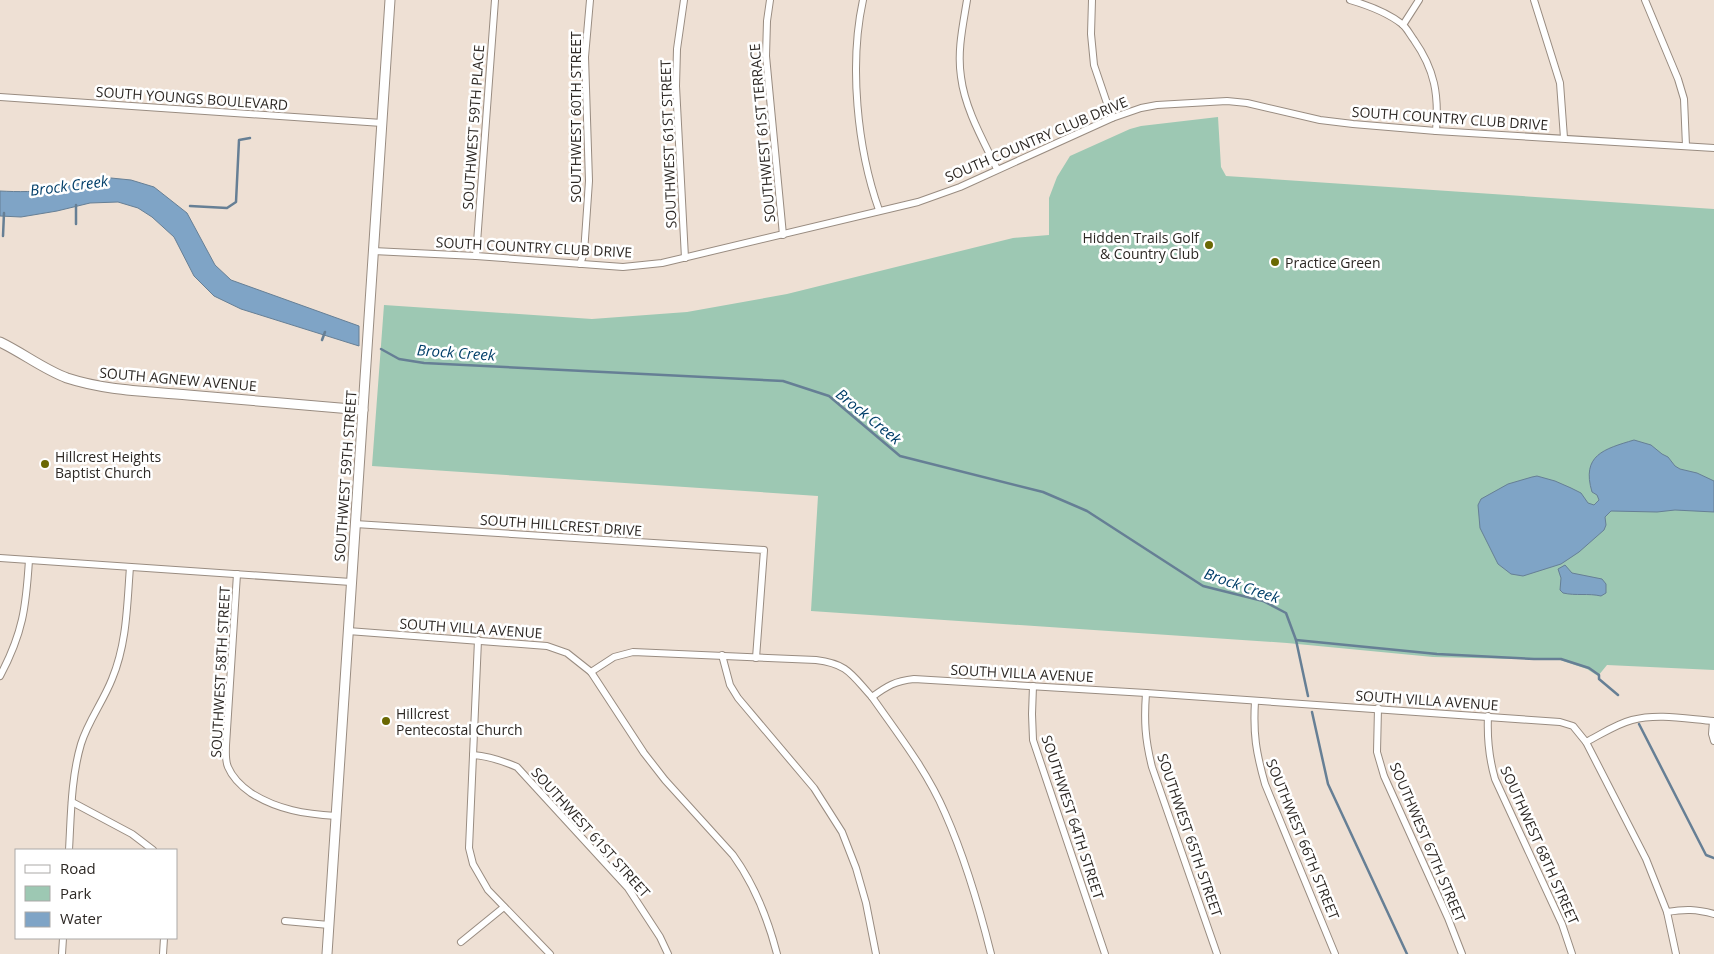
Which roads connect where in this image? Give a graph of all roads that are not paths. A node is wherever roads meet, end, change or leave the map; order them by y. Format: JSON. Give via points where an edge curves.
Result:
{"nodes":[{"id":1,"x":390,"y":0,"type":"edge"},
{"id":2,"x":496,"y":0,"type":"edge"},
{"id":3,"x":590,"y":0,"type":"edge"},
{"id":4,"x":684,"y":0,"type":"edge"},
{"id":5,"x":770,"y":0,"type":"edge"},
{"id":6,"x":863,"y":0,"type":"edge"},
{"id":7,"x":967,"y":0,"type":"edge"},
{"id":8,"x":1092,"y":0,"type":"edge"},
{"id":9,"x":1350,"y":0,"type":"edge"},
{"id":10,"x":1420,"y":0,"type":"edge"},
{"id":11,"x":1534,"y":0,"type":"edge"},
{"id":12,"x":1644,"y":0,"type":"edge"},
{"id":13,"x":1403,"y":25,"type":"junction"},
{"id":14,"x":0,"y":97,"type":"edge"},
{"id":15,"x":1112,"y":118,"type":"junction"},
{"id":16,"x":382,"y":124,"type":"junction"},
{"id":17,"x":1436,"y":131,"type":"junction"},
{"id":18,"x":1564,"y":138,"type":"junction"},
{"id":19,"x":1686,"y":146,"type":"junction"},
{"id":20,"x":1714,"y":148,"type":"edge"},
{"id":21,"x":997,"y":170,"type":"junction"},
{"id":22,"x":879,"y":210,"type":"junction"},
{"id":23,"x":783,"y":235,"type":"junction"},
{"id":24,"x":373,"y":251,"type":"junction"},
{"id":25,"x":476,"y":256,"type":"junction"},
{"id":26,"x":685,"y":258,"type":"junction"},
{"id":27,"x":580,"y":264,"type":"junction"},
{"id":28,"x":0,"y":342,"type":"edge"},
{"id":29,"x":363,"y":410,"type":"junction"},
{"id":30,"x":355,"y":524,"type":"junction"},
{"id":31,"x":0,"y":558,"type":"edge"},
{"id":32,"x":29,"y":560,"type":"junction"},
{"id":33,"x":130,"y":567,"type":"junction"},
{"id":34,"x":237,"y":574,"type":"junction"},
{"id":35,"x":351,"y":582,"type":"junction"},
{"id":36,"x":348,"y":631,"type":"junction"},
{"id":37,"x":478,"y":640,"type":"junction"},
{"id":38,"x":722,"y":655,"type":"junction"},
{"id":39,"x":756,"y":658,"type":"junction"},
{"id":40,"x":591,"y":672,"type":"junction"},
{"id":41,"x":0,"y":676,"type":"edge"},
{"id":42,"x":1032,"y":686,"type":"junction"},
{"id":43,"x":1146,"y":693,"type":"junction"},
{"id":44,"x":872,"y":697,"type":"junction"},
{"id":45,"x":1255,"y":701,"type":"junction"},
{"id":46,"x":1378,"y":708,"type":"junction"},
{"id":47,"x":1488,"y":716,"type":"junction"},
{"id":48,"x":1714,"y":721,"type":"edge"},
{"id":49,"x":1714,"y":741,"type":"edge"},
{"id":50,"x":1586,"y":742,"type":"junction"},
{"id":51,"x":474,"y":755,"type":"junction"},
{"id":52,"x":72,"y":802,"type":"junction"},
{"id":53,"x":336,"y":816,"type":"junction"},
{"id":54,"x":69,"y":849,"type":"edge"},
{"id":55,"x":152,"y":849,"type":"edge"},
{"id":56,"x":504,"y":907,"type":"junction"},
{"id":57,"x":1667,"y":912,"type":"junction"},
{"id":58,"x":1714,"y":914,"type":"edge"},
{"id":59,"x":285,"y":921,"type":"dead end"},
{"id":60,"x":329,"y":925,"type":"junction"},
{"id":61,"x":63,"y":939,"type":"edge"},
{"id":62,"x":164,"y":939,"type":"edge"},
{"id":63,"x":461,"y":942,"type":"dead end"},
{"id":64,"x":62,"y":954,"type":"edge"},
{"id":65,"x":163,"y":954,"type":"edge"},
{"id":66,"x":327,"y":954,"type":"edge"},
{"id":67,"x":550,"y":954,"type":"edge"},
{"id":68,"x":668,"y":954,"type":"edge"},
{"id":69,"x":777,"y":954,"type":"edge"},
{"id":70,"x":876,"y":954,"type":"edge"},
{"id":71,"x":991,"y":954,"type":"edge"},
{"id":72,"x":1105,"y":954,"type":"edge"},
{"id":73,"x":1217,"y":954,"type":"edge"},
{"id":74,"x":1335,"y":954,"type":"edge"},
{"id":75,"x":1462,"y":954,"type":"edge"},
{"id":76,"x":1572,"y":954,"type":"edge"},
{"id":77,"x":1676,"y":954,"type":"edge"}],
"edges":[{"from":1,"to":16,"type":"main road","name":"SOUTHWEST 59TH STREET"},
{"from":2,"to":25,"type":"street","name":"SOUTHWEST 59TH PLACE"},
{"from":3,"to":27,"type":"street","name":"SOUTHWEST 60TH STREET","via":[[585,57],[590,181],[584,253]]},
{"from":4,"to":26,"type":"street","name":"SOUTHWEST 61ST STREET","via":[[676,86]]},
{"from":5,"to":23,"type":"street","name":"SOUTHWEST 61ST TERRACE","via":[[766,56]]},
{"from":6,"to":22,"type":"street","via":[[856,45],[856,95],[870,186]]},
{"from":7,"to":21,"type":"street","via":[[960,46],[961,77],[970,112]]},
{"from":8,"to":15,"type":"street","via":[[1094,65]]},
{"from":9,"to":13,"type":"street"},
{"from":10,"to":13,"type":"street"},
{"from":11,"to":18,"type":"street","via":[[1560,83]]},
{"from":12,"to":19,"type":"street","via":[[1684,99]]},
{"from":13,"to":17,"type":"street","via":[[1422,52],[1435,80]]},
{"from":14,"to":16,"type":"street","name":"SOUTH YOUNGS BOULEVARD"},
{"from":15,"to":17,"type":"street","name":"SOUTH COUNTRY CLUB DRIVE","via":[[1157,105],[1227,101],[1320,120]]},
{"from":15,"to":21,"type":"street","name":"SOUTH COUNTRY CLUB DRIVE"},
{"from":16,"to":24,"type":"main road","name":"SOUTHWEST 59TH STREET"},
{"from":17,"to":18,"type":"street","name":"SOUTH COUNTRY CLUB DRIVE"},
{"from":18,"to":19,"type":"street","name":"SOUTH COUNTRY CLUB DRIVE"},
{"from":19,"to":20,"type":"street","name":"SOUTH COUNTRY CLUB DRIVE"},
{"from":21,"to":22,"type":"street","name":"SOUTH COUNTRY CLUB DRIVE","via":[[918,202]]},
{"from":22,"to":23,"type":"street","name":"SOUTH COUNTRY CLUB DRIVE"},
{"from":23,"to":26,"type":"street","name":"SOUTH COUNTRY CLUB DRIVE"},
{"from":24,"to":25,"type":"street","name":"SOUTH COUNTRY CLUB DRIVE"},
{"from":24,"to":29,"type":"main road","name":"SOUTHWEST 59TH STREET"},
{"from":25,"to":27,"type":"street","name":"SOUTH COUNTRY CLUB DRIVE"},
{"from":26,"to":27,"type":"street","name":"SOUTH COUNTRY CLUB DRIVE","via":[[623,267]]},
{"from":28,"to":29,"type":"main road","name":"SOUTH AGNEW AVENUE","via":[[38,365],[91,385]]},
{"from":29,"to":30,"type":"main road","name":"SOUTHWEST 59TH STREET"},
{"from":30,"to":35,"type":"main road","name":"SOUTHWEST 59TH STREET"},
{"from":30,"to":39,"type":"street","name":"SOUTH HILLCREST DRIVE","via":[[764,550]]},
{"from":31,"to":32,"type":"street"},
{"from":32,"to":33,"type":"street"},
{"from":32,"to":41,"type":"street","via":[[20,632]]},
{"from":33,"to":34,"type":"street"},
{"from":33,"to":52,"type":"street","via":[[121,655],[81,745]]},
{"from":34,"to":35,"type":"street"},
{"from":34,"to":53,"type":"street","name":"SOUTHWEST 58TH STREET","via":[[226,745],[228,768],[238,783],[271,804],[296,812]]},
{"from":35,"to":36,"type":"main road","name":"SOUTHWEST 59TH STREET"},
{"from":36,"to":37,"type":"street","name":"SOUTH VILLA AVENUE"},
{"from":36,"to":53,"type":"main road","name":"SOUTHWEST 59TH STREET"},
{"from":37,"to":40,"type":"street","name":"SOUTH VILLA AVENUE","via":[[547,646],[567,653]]},
{"from":37,"to":51,"type":"street"},
{"from":38,"to":39,"type":"street"},
{"from":38,"to":40,"type":"street","via":[[633,652],[614,657]]},
{"from":38,"to":70,"type":"street","via":[[730,685],[738,698],[814,788],[842,832],[866,903]]},
{"from":39,"to":44,"type":"street","via":[[833,662],[847,670]]},
{"from":40,"to":69,"type":"street","name":"SOUTH VILLA AVENUE","via":[[665,780],[742,868],[758,899]]},
{"from":42,"to":43,"type":"street","name":"SOUTH VILLA AVENUE"},
{"from":42,"to":44,"type":"street","name":"SOUTH VILLA AVENUE","via":[[914,679],[889,684]]},
{"from":42,"to":72,"type":"street","name":"SOUTHWEST 64TH STREET","via":[[1033,740]]},
{"from":43,"to":45,"type":"street","name":"SOUTH VILLA AVENUE"},
{"from":43,"to":73,"type":"street","name":"SOUTHWEST 65TH STREET","via":[[1144,722],[1152,767]]},
{"from":44,"to":71,"type":"street","via":[[931,785],[945,812],[968,872]]},
{"from":45,"to":46,"type":"street","name":"SOUTH VILLA AVENUE"},
{"from":45,"to":74,"type":"street","name":"SOUTHWEST 66TH STREET","via":[[1256,755],[1265,784]]},
{"from":46,"to":47,"type":"street","name":"SOUTH VILLA AVENUE"},
{"from":46,"to":75,"type":"street","name":"SOUTHWEST 67TH STREET","via":[[1377,752],[1384,776]]},
{"from":47,"to":50,"type":"street","name":"SOUTH VILLA AVENUE","via":[[1560,722],[1573,726]]},
{"from":47,"to":76,"type":"street","name":"SOUTHWEST 68TH STREET","via":[[1487,736],[1495,779],[1562,924]]},
{"from":48,"to":49,"type":"street"},
{"from":48,"to":50,"type":"street","via":[[1663,717],[1629,720]]},
{"from":50,"to":57,"type":"street","name":"SOUTH VILLA AVENUE","via":[[1646,859]]},
{"from":51,"to":56,"type":"street","via":[[469,848],[473,864],[488,890]]},
{"from":51,"to":68,"type":"street","name":"SOUTHWEST 61ST STREET","via":[[501,760],[517,768],[628,888]]},
{"from":52,"to":54,"type":"street"},
{"from":52,"to":55,"type":"street","via":[[132,834]]},
{"from":53,"to":60,"type":"main road","name":"SOUTHWEST 59TH STREET"},
{"from":56,"to":63,"type":"street"},
{"from":56,"to":67,"type":"street"},
{"from":57,"to":58,"type":"street","via":[[1698,909]]},
{"from":57,"to":77,"type":"street","name":"SOUTH VILLA AVENUE"},
{"from":59,"to":60,"type":"street"},
{"from":60,"to":66,"type":"main road","name":"SOUTHWEST 59TH STREET"},
{"from":61,"to":64,"type":"street"},
{"from":62,"to":65,"type":"street"}]}
